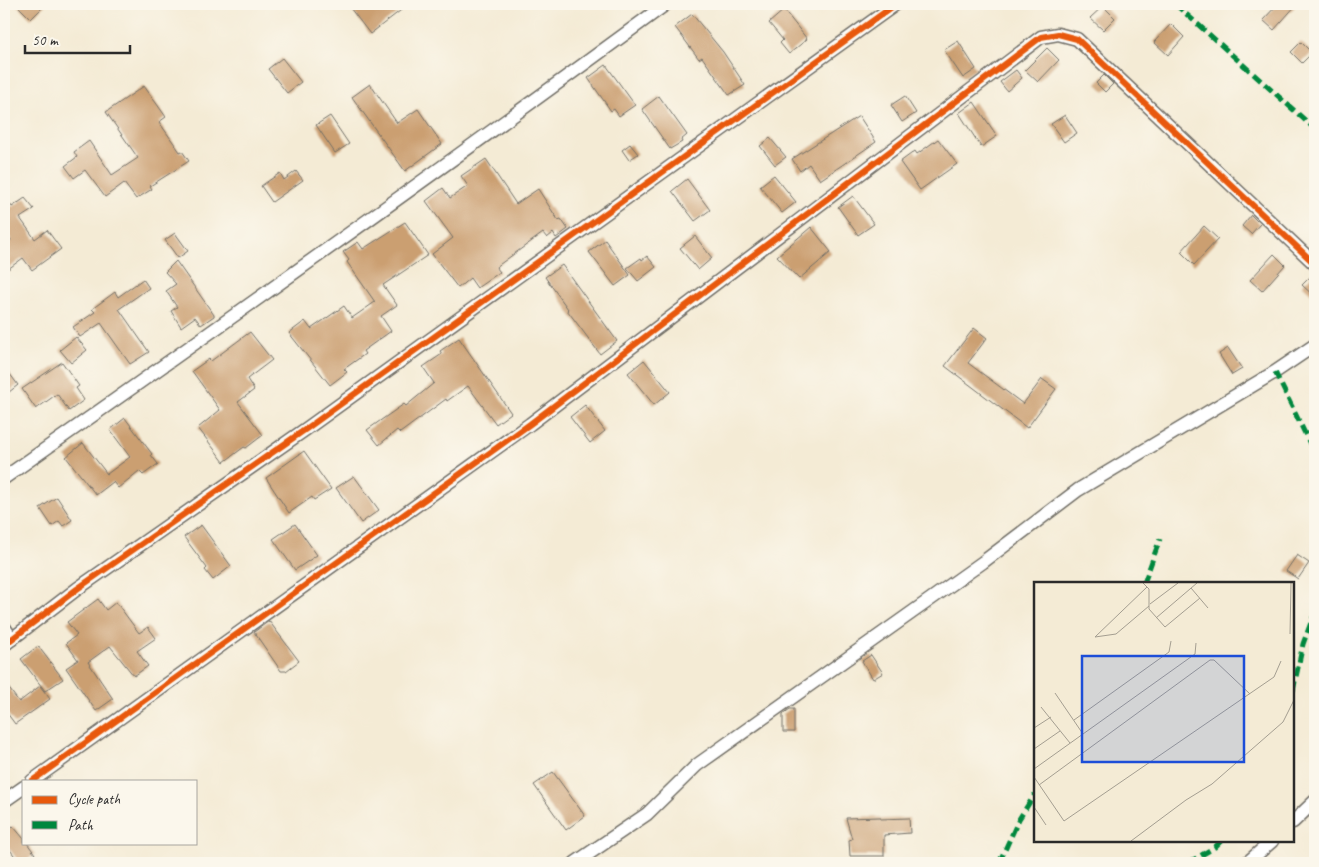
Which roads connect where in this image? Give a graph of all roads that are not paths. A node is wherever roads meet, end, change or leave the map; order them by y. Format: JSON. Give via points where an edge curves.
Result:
{"nodes":[{"id":1,"x":666,"y":4,"type":"edge"},
{"id":2,"x":896,"y":4,"type":"edge"},
{"id":3,"x":1315,"y":264,"type":"edge"},
{"id":4,"x":1315,"y":345,"type":"edge"},
{"id":5,"x":4,"y":478,"type":"edge"},
{"id":6,"x":4,"y":627,"type":"edge"},
{"id":7,"x":8,"y":642,"type":"edge"},
{"id":8,"x":33,"y":780,"type":"edge"},
{"id":9,"x":22,"y":788,"type":"edge"},
{"id":10,"x":4,"y":801,"type":"edge"},
{"id":11,"x":1315,"y":801,"type":"edge"},
{"id":12,"x":1294,"y":821,"type":"edge"},
{"id":13,"x":1271,"y":842,"type":"edge"},
{"id":14,"x":574,"y":863,"type":"edge"},
{"id":15,"x":1247,"y":863,"type":"edge"}],
"edges":[{"from":1,"to":5,"type":"street","via":[[288,278]]},
{"from":2,"to":7,"type":"street","via":[[322,418],[77,589]]},
{"from":3,"to":8,"type":"street","via":[[1077,39],[1058,34],[1041,36],[530,424]]},
{"from":4,"to":14,"type":"street","via":[[1078,490],[983,562],[697,765],[647,814]]},
{"from":6,"to":7,"type":"street"},
{"from":9,"to":10,"type":"street"},
{"from":11,"to":12,"type":"street"},
{"from":13,"to":15,"type":"street"}]}
